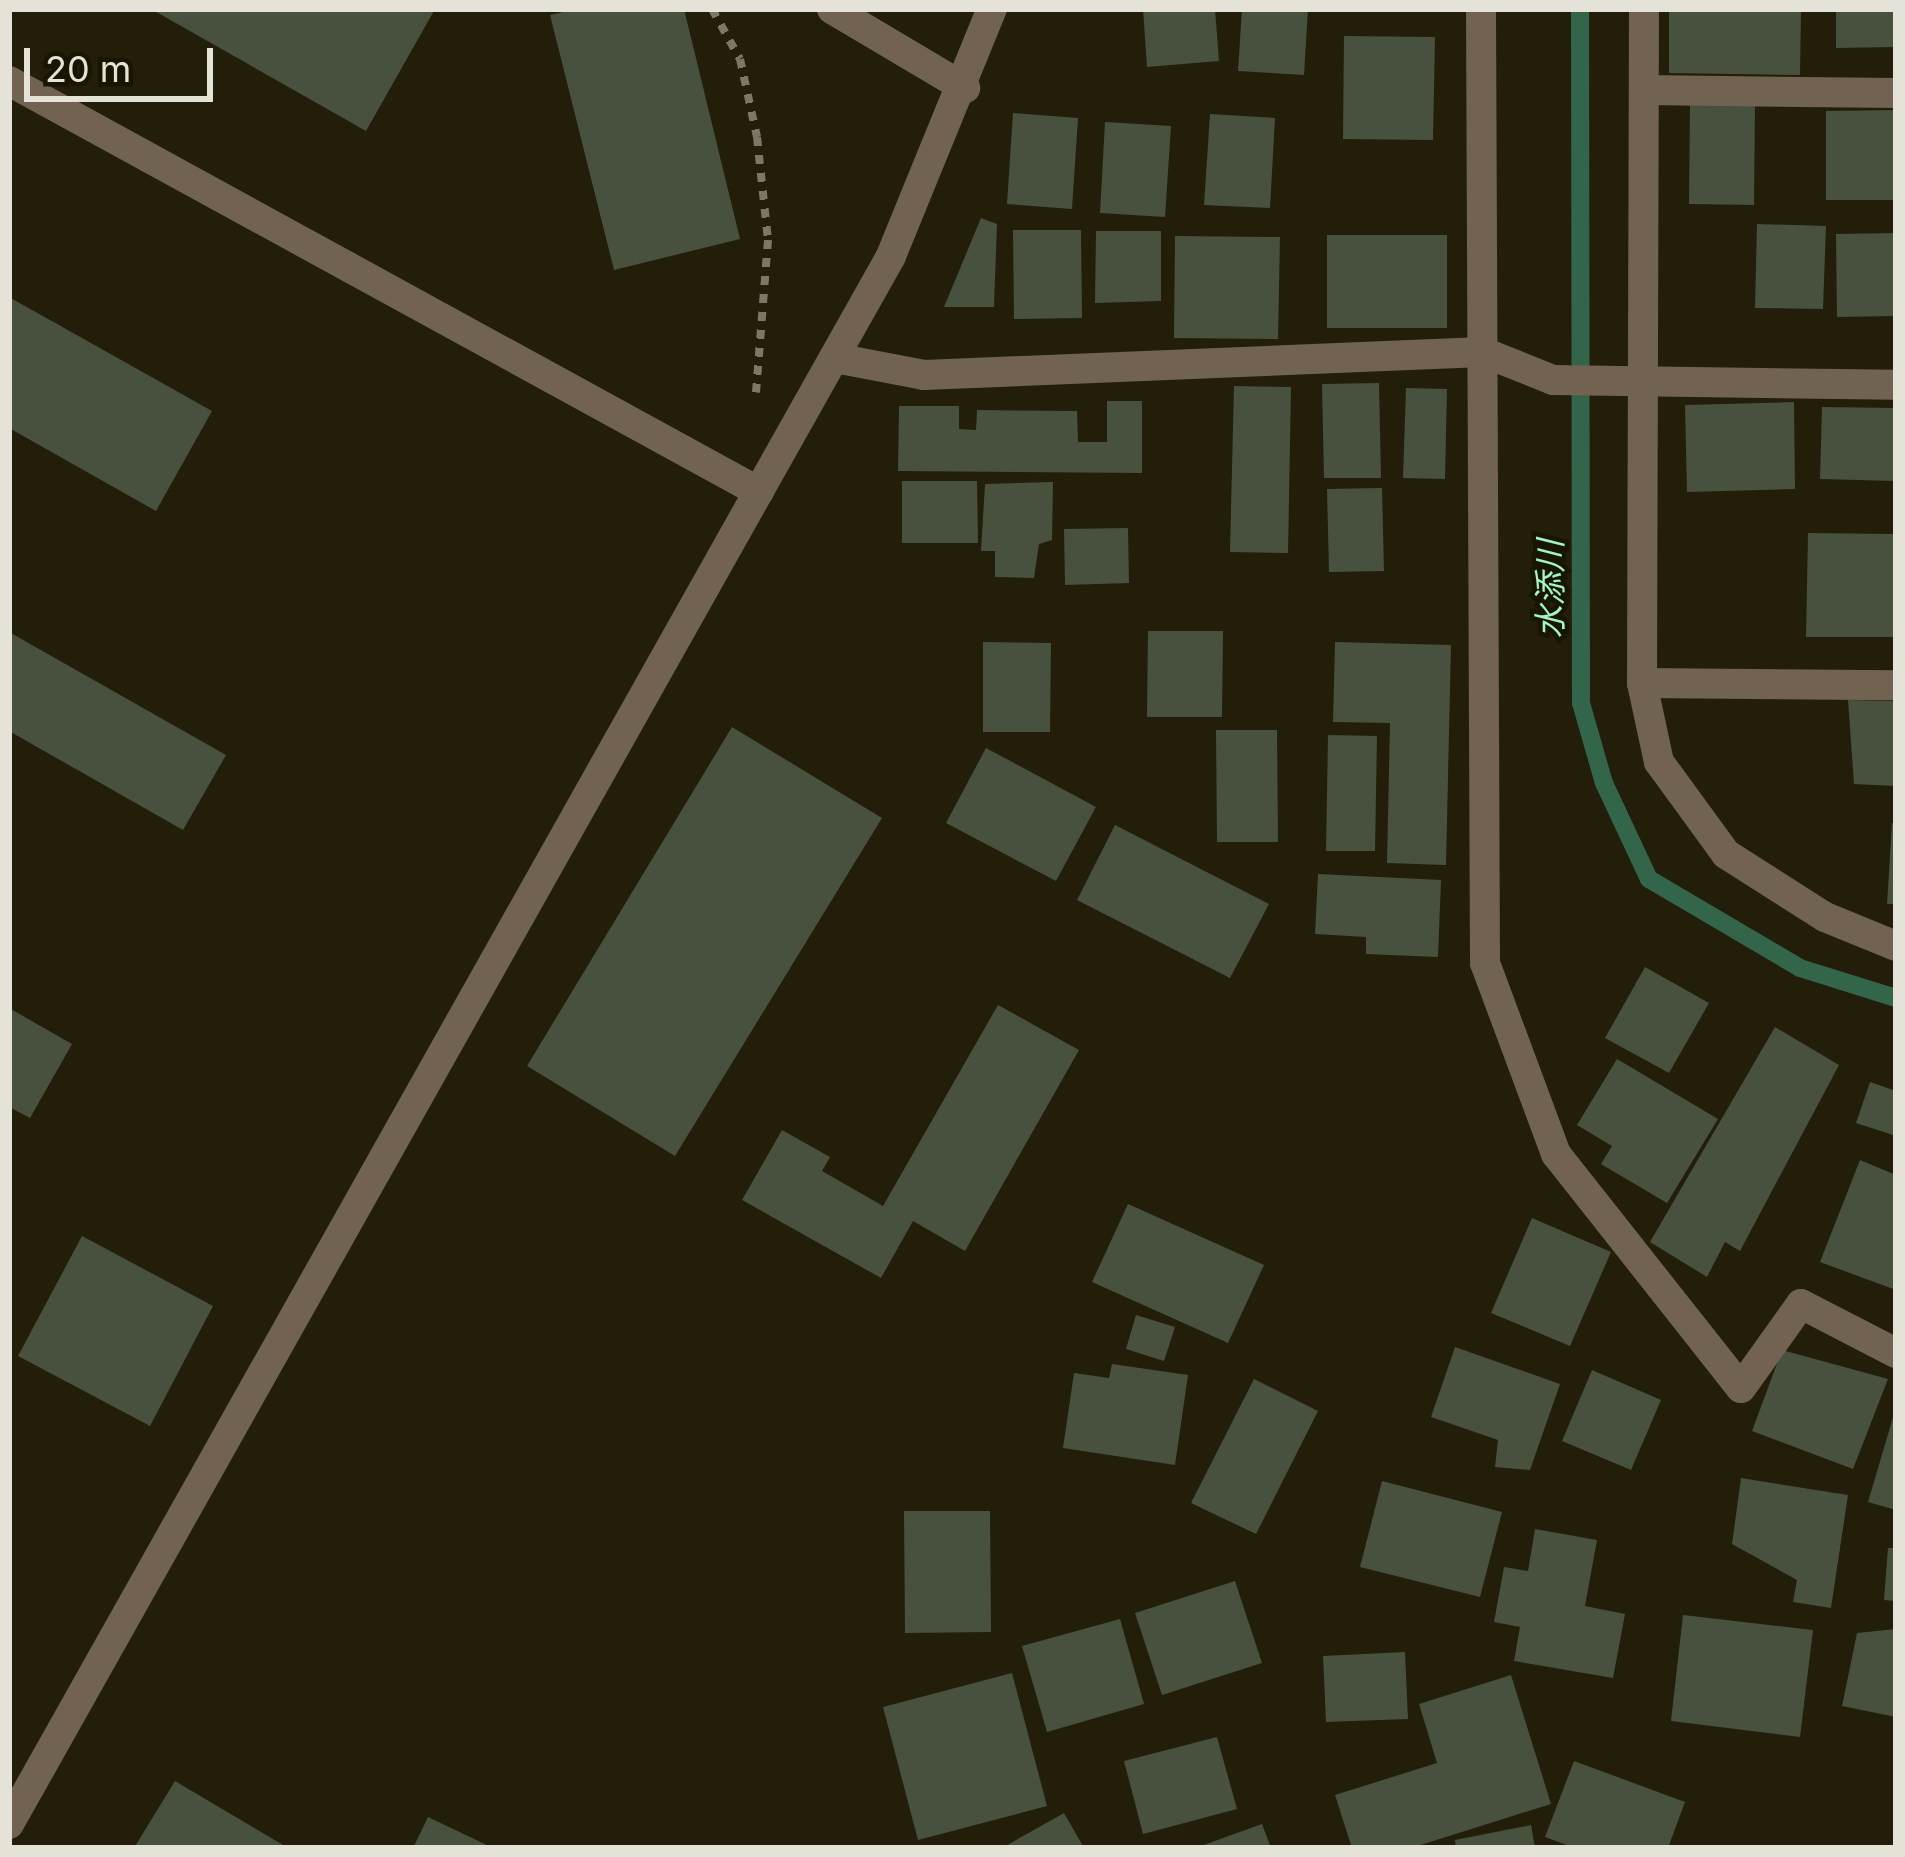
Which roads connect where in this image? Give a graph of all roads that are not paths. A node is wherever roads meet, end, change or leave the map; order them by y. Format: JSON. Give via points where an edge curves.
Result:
{"nodes":[{"id":1,"x":832,"y":9,"type":"edge"},
{"id":2,"x":992,"y":9,"type":"edge"},
{"id":3,"x":1481,"y":9,"type":"edge"},
{"id":4,"x":1644,"y":9,"type":"edge"},
{"id":5,"x":9,"y":81,"type":"edge"},
{"id":6,"x":965,"y":88,"type":"junction"},
{"id":7,"x":1644,"y":90,"type":"junction"},
{"id":8,"x":1896,"y":94,"type":"edge"},
{"id":9,"x":1483,"y":352,"type":"junction"},
{"id":10,"x":835,"y":358,"type":"junction"},
{"id":11,"x":1639,"y":382,"type":"junction"},
{"id":12,"x":1896,"y":385,"type":"edge"},
{"id":13,"x":759,"y":492,"type":"junction"},
{"id":14,"x":1642,"y":683,"type":"junction"},
{"id":15,"x":1896,"y":686,"type":"edge"},
{"id":16,"x":1896,"y":946,"type":"edge"},
{"id":17,"x":1896,"y":1353,"type":"edge"},
{"id":18,"x":9,"y":1824,"type":"edge"}],
"edges":[{"from":1,"to":6,"type":"street"},
{"from":2,"to":6,"type":"street"},
{"from":3,"to":9,"type":"street"},
{"from":4,"to":7,"type":"street"},
{"from":5,"to":13,"type":"street"},
{"from":6,"to":10,"type":"street"},
{"from":7,"to":8,"type":"street"},
{"from":7,"to":11,"type":"street"},
{"from":9,"to":10,"type":"street","via":[[924,375]]},
{"from":9,"to":11,"type":"street","via":[[1553,380]]},
{"from":9,"to":17,"type":"street","via":[[1484,963],[1556,1154],[1741,1388],[1802,1304]]},
{"from":10,"to":13,"type":"street"},
{"from":11,"to":12,"type":"street"},
{"from":11,"to":14,"type":"street"},
{"from":13,"to":18,"type":"street"},
{"from":14,"to":15,"type":"street"},
{"from":14,"to":16,"type":"street","via":[[1660,762],[1726,854],[1825,917]]}]}
